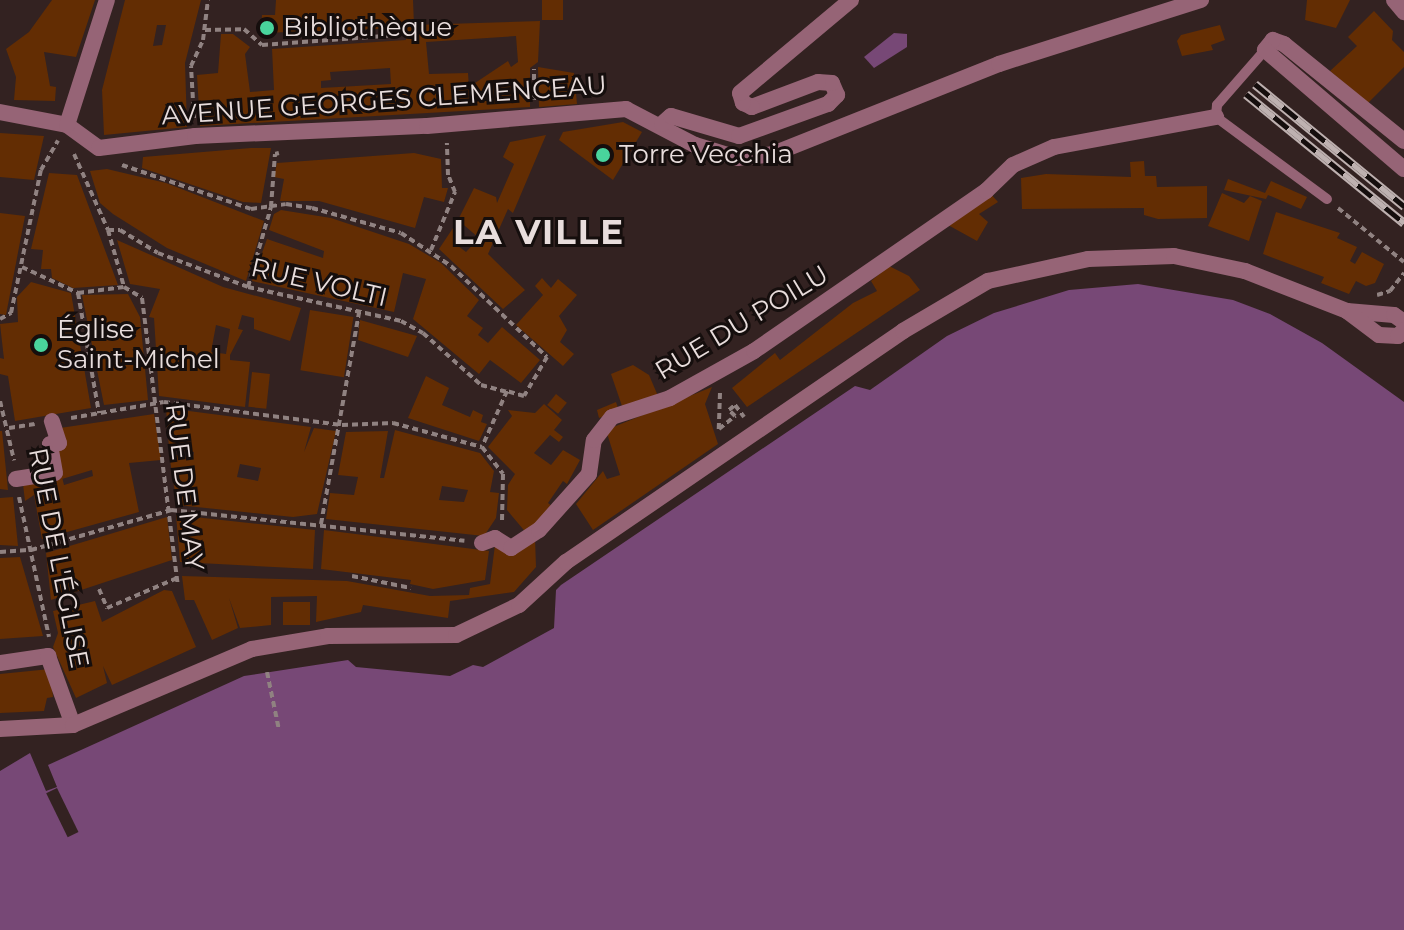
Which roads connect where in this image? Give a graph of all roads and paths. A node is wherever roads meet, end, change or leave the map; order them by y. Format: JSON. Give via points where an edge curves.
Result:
{"nodes":[{"id":1,"x":107,"y":0,"type":"edge"},
{"id":2,"x":208,"y":0,"type":"edge"},
{"id":3,"x":851,"y":0,"type":"edge"},
{"id":4,"x":1201,"y":0,"type":"edge"},
{"id":5,"x":1394,"y":0,"type":"edge"},
{"id":6,"x":1404,"y":12,"type":"edge"},
{"id":7,"x":205,"y":30,"type":"junction"},
{"id":8,"x":398,"y":35,"type":"dead end"},
{"id":9,"x":1265,"y":50,"type":"junction"},
{"id":10,"x":534,"y":69,"type":"dead end"},
{"id":11,"x":1,"y":112,"type":"edge"},
{"id":12,"x":1216,"y":117,"type":"junction"},
{"id":13,"x":534,"y":118,"type":"junction"},
{"id":14,"x":662,"y":124,"type":"junction"},
{"id":15,"x":67,"y":125,"type":"junction"},
{"id":16,"x":427,"y":126,"type":"junction"},
{"id":17,"x":195,"y":136,"type":"junction"},
{"id":18,"x":1404,"y":141,"type":"edge"},
{"id":19,"x":275,"y":154,"type":"dead end"},
{"id":20,"x":88,"y":161,"type":"dead end"},
{"id":21,"x":113,"y":162,"type":"dead end"},
{"id":22,"x":78,"y":164,"type":"junction"},
{"id":23,"x":1404,"y":169,"type":"edge"},
{"id":24,"x":1327,"y":199,"type":"joint"},
{"id":25,"x":271,"y":207,"type":"junction"},
{"id":26,"x":108,"y":230,"type":"junction"},
{"id":27,"x":431,"y":250,"type":"junction"},
{"id":28,"x":1404,"y":262,"type":"edge"},
{"id":29,"x":22,"y":266,"type":"junction"},
{"id":30,"x":124,"y":287,"type":"junction"},
{"id":31,"x":248,"y":287,"type":"junction"},
{"id":32,"x":78,"y":293,"type":"junction"},
{"id":33,"x":1347,"y":311,"type":"junction"},
{"id":34,"x":359,"y":312,"type":"junction"},
{"id":35,"x":0,"y":319,"type":"edge"},
{"id":36,"x":1404,"y":322,"type":"edge"},
{"id":37,"x":1404,"y":331,"type":"edge"},
{"id":38,"x":721,"y":387,"type":"dead end"},
{"id":39,"x":507,"y":392,"type":"junction"},
{"id":40,"x":0,"y":401,"type":"edge"},
{"id":41,"x":156,"y":404,"type":"junction"},
{"id":42,"x":99,"y":414,"type":"junction"},
{"id":43,"x":0,"y":418,"type":"edge"},
{"id":44,"x":7,"y":419,"type":"junction"},
{"id":45,"x":52,"y":421,"type":"junction"},
{"id":46,"x":342,"y":425,"type":"junction"},
{"id":47,"x":9,"y":428,"type":"junction"},
{"id":48,"x":757,"y":434,"type":"junction"},
{"id":49,"x":482,"y":447,"type":"junction"},
{"id":50,"x":16,"y":479,"type":"junction"},
{"id":51,"x":171,"y":510,"type":"junction"},
{"id":52,"x":321,"y":524,"type":"junction"},
{"id":53,"x":482,"y":543,"type":"junction"},
{"id":54,"x":31,"y":550,"type":"junction"},
{"id":55,"x":0,"y":552,"type":"edge"},
{"id":56,"x":352,"y":576,"type":"dead end"},
{"id":57,"x":177,"y":578,"type":"junction"},
{"id":58,"x":178,"y":586,"type":"dead end"},
{"id":59,"x":411,"y":588,"type":"dead end"},
{"id":60,"x":99,"y":589,"type":"dead end"},
{"id":61,"x":48,"y":656,"type":"junction"},
{"id":62,"x":0,"y":663,"type":"edge"},
{"id":63,"x":267,"y":672,"type":"dead end"},
{"id":64,"x":73,"y":725,"type":"junction"},
{"id":65,"x":0,"y":729,"type":"edge"},
{"id":66,"x":279,"y":730,"type":"dead end"}],
"edges":[{"from":1,"to":15,"type":"street"},
{"from":2,"to":7,"type":"path"},
{"from":3,"to":14,"type":"street","via":[[740,93],[743,103],[752,107],[818,82],[832,83],[837,95],[828,104],[739,136],[671,116]]},
{"from":4,"to":14,"type":"street","name":"AVENUE GEORGES CLEMENCEAU","via":[[999,64],[773,154],[737,158],[695,145]]},
{"from":5,"to":6,"type":"street"},
{"from":7,"to":8,"type":"path","via":[[244,29],[262,45]]},
{"from":7,"to":17,"type":"path","via":[[191,66]]},
{"from":9,"to":12,"type":"lane","via":[[1217,105]]},
{"from":9,"to":18,"type":"street","via":[[1273,40],[1284,44]]},
{"from":9,"to":23,"type":"street"},
{"from":10,"to":13,"type":"path"},
{"from":11,"to":15,"type":"street"},
{"from":12,"to":24,"type":"lane"},
{"from":12,"to":53,"type":"street","name":"RUE DU POILU","via":[[1054,147],[1013,165],[986,191],[754,351],[670,398],[612,417],[594,440],[589,474],[539,530],[511,548],[495,538]]},
{"from":13,"to":14,"type":"street","name":"AVENUE GEORGES CLEMENCEAU","via":[[626,109]]},
{"from":13,"to":16,"type":"street","name":"AVENUE GEORGES CLEMENCEAU"},
{"from":15,"to":17,"type":"street","name":"AVENUE GEORGES CLEMENCEAU","via":[[99,148]]},
{"from":15,"to":22,"type":"path","name":"RUE DE MAY"},
{"from":15,"to":29,"type":"path","via":[[41,170]]},
{"from":16,"to":17,"type":"street","name":"AVENUE GEORGES CLEMENCEAU"},
{"from":16,"to":27,"type":"path","via":[[449,137],[448,175],[455,192]]},
{"from":19,"to":25,"type":"path"},
{"from":20,"to":22,"type":"path"},
{"from":21,"to":25,"type":"path","via":[[251,209]]},
{"from":22,"to":26,"type":"path","name":"RUE DE MAY"},
{"from":24,"to":28,"type":"path"},
{"from":25,"to":27,"type":"path","via":[[312,208],[401,233]]},
{"from":25,"to":31,"type":"path"},
{"from":26,"to":30,"type":"path","name":"RUE DE MAY"},
{"from":26,"to":31,"type":"path","name":"RUE VOLTI","via":[[120,230],[158,253]]},
{"from":27,"to":39,"type":"path","via":[[547,357],[524,396]]},
{"from":29,"to":32,"type":"path"},
{"from":29,"to":35,"type":"path","via":[[11,313]]},
{"from":30,"to":32,"type":"path"},
{"from":30,"to":41,"type":"path","name":"RUE DE MAY","via":[[142,298]]},
{"from":31,"to":34,"type":"path","name":"RUE VOLTI"},
{"from":32,"to":42,"type":"path"},
{"from":33,"to":36,"type":"street","via":[[1394,315]]},
{"from":33,"to":37,"type":"street","via":[[1379,335]]},
{"from":33,"to":48,"type":"street","via":[[1245,271],[1174,256],[1088,259],[1039,268],[988,281],[947,302]]},
{"from":34,"to":39,"type":"path","name":"RUE VOLTI","via":[[401,321],[423,333],[481,385]]},
{"from":34,"to":46,"type":"path"},
{"from":38,"to":48,"type":"path","via":[[719,429],[735,416],[729,410],[735,405]]},
{"from":39,"to":49,"type":"path"},
{"from":40,"to":44,"type":"path","name":"RUE DE L'ÉGLISE"},
{"from":41,"to":42,"type":"path"},
{"from":41,"to":46,"type":"path"},
{"from":41,"to":51,"type":"path","name":"RUE DE MAY"},
{"from":42,"to":45,"type":"path"},
{"from":43,"to":44,"type":"path"},
{"from":44,"to":47,"type":"path","name":"RUE DE L'ÉGLISE"},
{"from":45,"to":47,"type":"path"},
{"from":45,"to":50,"type":"street","via":[[59,443],[50,444],[55,473]]},
{"from":46,"to":49,"type":"path","via":[[393,423]]},
{"from":46,"to":52,"type":"path"},
{"from":47,"to":50,"type":"path","name":"RUE DE L'ÉGLISE"},
{"from":48,"to":64,"type":"street","via":[[566,562],[528,597],[456,635],[328,636],[252,649]]},
{"from":49,"to":53,"type":"path","via":[[503,474],[503,520]]},
{"from":50,"to":54,"type":"path","name":"RUE DE L'ÉGLISE"},
{"from":51,"to":52,"type":"path"},
{"from":51,"to":54,"type":"path"},
{"from":51,"to":57,"type":"path","name":"RUE DE MAY"},
{"from":52,"to":53,"type":"path"},
{"from":54,"to":55,"type":"path"},
{"from":54,"to":61,"type":"path","name":"RUE DE L'ÉGLISE","via":[[49,630]]},
{"from":56,"to":59,"type":"path"},
{"from":57,"to":58,"type":"path","name":"RUE DE MAY"},
{"from":57,"to":60,"type":"path","via":[[107,608]]},
{"from":61,"to":62,"type":"street"},
{"from":61,"to":64,"type":"street","name":"RUE DE L'ÉGLISE"},
{"from":63,"to":66,"type":"path"},
{"from":64,"to":65,"type":"street"}]}
